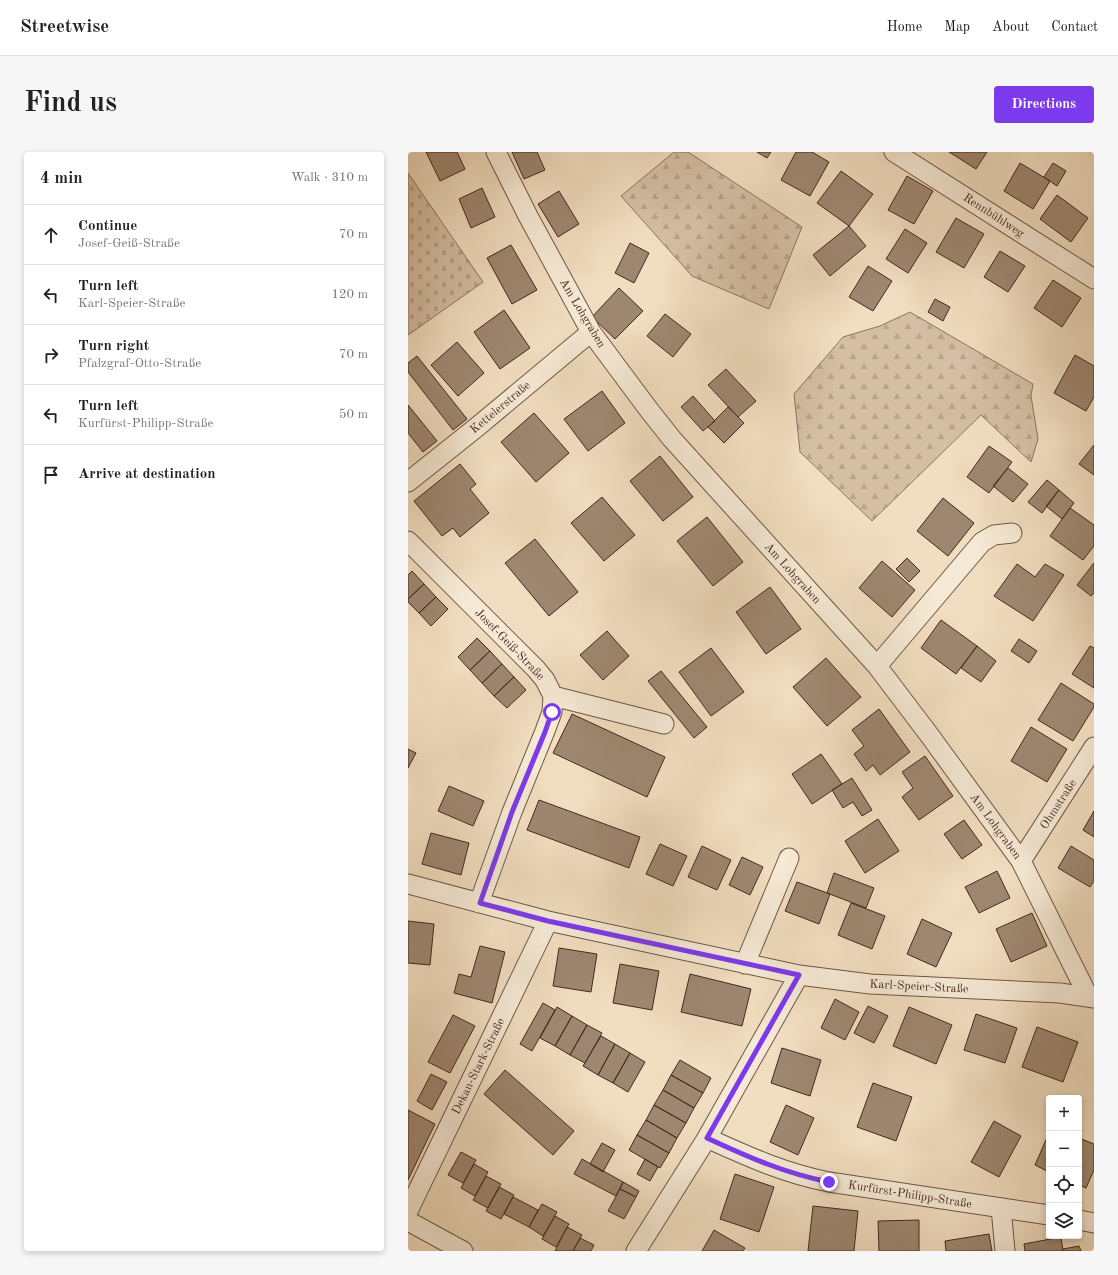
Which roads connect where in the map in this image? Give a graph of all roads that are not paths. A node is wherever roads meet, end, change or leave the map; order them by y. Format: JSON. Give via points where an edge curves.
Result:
{"nodes":[{"id":1,"x":496,"y":152,"type":"edge"},
{"id":2,"x":894,"y":152,"type":"edge"},
{"id":3,"x":1094,"y":279,"type":"edge"},
{"id":4,"x":591,"y":332,"type":"junction"},
{"id":5,"x":408,"y":482,"type":"edge"},
{"id":6,"x":1012,"y":533,"type":"dead end"},
{"id":7,"x":408,"y":541,"type":"edge"},
{"id":8,"x":877,"y":666,"type":"junction"},
{"id":9,"x":553,"y":696,"type":"junction"},
{"id":10,"x":664,"y":724,"type":"dead end"},
{"id":11,"x":1094,"y":748,"type":"edge"},
{"id":12,"x":789,"y":858,"type":"dead end"},
{"id":13,"x":1021,"y":861,"type":"junction"},
{"id":14,"x":408,"y":884,"type":"edge"},
{"id":15,"x":480,"y":903,"type":"junction"},
{"id":16,"x":548,"y":921,"type":"junction"},
{"id":17,"x":745,"y":964,"type":"junction"},
{"id":18,"x":799,"y":975,"type":"junction"},
{"id":19,"x":1091,"y":997,"type":"edge"},
{"id":20,"x":707,"y":1138,"type":"junction"},
{"id":21,"x":1001,"y":1208,"type":"junction"},
{"id":22,"x":408,"y":1211,"type":"edge"},
{"id":23,"x":1046,"y":1215,"type":"edge"},
{"id":24,"x":408,"y":1221,"type":"edge"},
{"id":25,"x":1082,"y":1221,"type":"edge"},
{"id":26,"x":1094,"y":1223,"type":"edge"},
{"id":27,"x":463,"y":1251,"type":"edge"},
{"id":28,"x":636,"y":1251,"type":"edge"},
{"id":29,"x":1005,"y":1251,"type":"edge"}],
"edges":[{"from":1,"to":4,"type":"street","name":"Am Lohgraben"},
{"from":2,"to":3,"type":"street","name":"Rennbühlweg"},
{"from":4,"to":5,"type":"street","name":"Kettelerstraße"},
{"from":4,"to":8,"type":"street","name":"Am Lohgraben","via":[[672,439]]},
{"from":6,"to":8,"type":"street","via":[[994,535],[982,542]]},
{"from":7,"to":9,"type":"street","name":"Josef-Geiß-Straße","via":[[536,669]]},
{"from":8,"to":13,"type":"street","name":"Am Lohgraben"},
{"from":9,"to":10,"type":"street"},
{"from":9,"to":15,"type":"street","via":[[552,712],[545,732],[512,812]]},
{"from":11,"to":13,"type":"street","name":"Ohmstraße"},
{"from":12,"to":17,"type":"street"},
{"from":13,"to":19,"type":"street","name":"Am Lohgraben"},
{"from":14,"to":15,"type":"street","name":"Karl-Speier-Straße"},
{"from":15,"to":16,"type":"street","name":"Karl-Speier-Straße"},
{"from":16,"to":17,"type":"street","name":"Karl-Speier-Straße"},
{"from":16,"to":22,"type":"street","name":"Dekan-Stark-Straße"},
{"from":17,"to":18,"type":"street","name":"Karl-Speier-Straße"},
{"from":18,"to":19,"type":"street","name":"Karl-Speier-Straße","via":[[870,984],[1060,993]]},
{"from":18,"to":20,"type":"street"},
{"from":20,"to":21,"type":"street","name":"Kurfürst-Philipp-Straße","via":[[759,1162],[806,1177]]},
{"from":20,"to":28,"type":"street"},
{"from":21,"to":23,"type":"street","name":"Kurfürst-Philipp-Straße"},
{"from":21,"to":29,"type":"street"},
{"from":24,"to":27,"type":"street"},
{"from":25,"to":26,"type":"street"}]}
